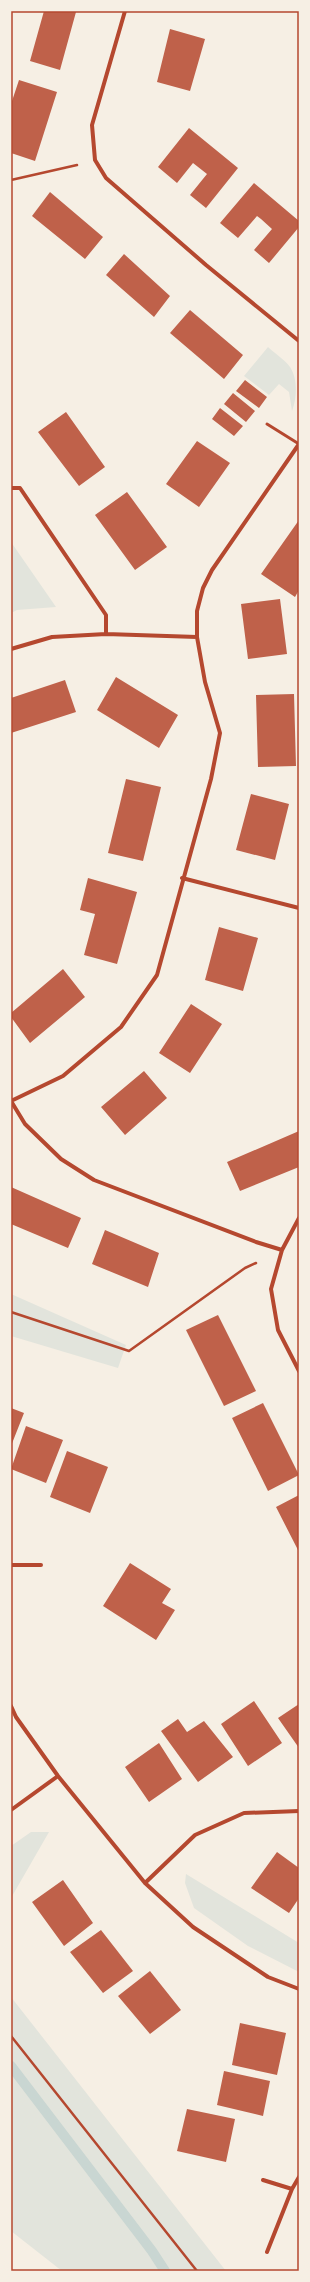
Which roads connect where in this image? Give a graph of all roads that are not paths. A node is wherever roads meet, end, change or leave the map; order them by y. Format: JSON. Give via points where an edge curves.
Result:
{"nodes":[{"id":1,"x":125,"y":11,"type":"edge"},
{"id":2,"x":299,"y":341,"type":"edge"},
{"id":3,"x":267,"y":424,"type":"dead end"},
{"id":4,"x":299,"y":444,"type":"edge"},
{"id":5,"x":11,"y":488,"type":"edge"},
{"id":6,"x":106,"y":634,"type":"junction"},
{"id":7,"x":197,"y":637,"type":"junction"},
{"id":8,"x":11,"y":649,"type":"edge"},
{"id":9,"x":182,"y":878,"type":"junction"},
{"id":10,"x":299,"y":908,"type":"edge"},
{"id":11,"x":11,"y":1101,"type":"edge"},
{"id":12,"x":299,"y":1218,"type":"edge"},
{"id":13,"x":282,"y":1250,"type":"junction"},
{"id":14,"x":299,"y":1371,"type":"edge"},
{"id":15,"x":11,"y":1565,"type":"edge"},
{"id":16,"x":41,"y":1565,"type":"dead end"},
{"id":17,"x":11,"y":1706,"type":"edge"},
{"id":18,"x":58,"y":1776,"type":"junction"},
{"id":19,"x":11,"y":1810,"type":"edge"},
{"id":20,"x":299,"y":1812,"type":"edge"},
{"id":21,"x":145,"y":1883,"type":"junction"},
{"id":22,"x":299,"y":1989,"type":"edge"},
{"id":23,"x":299,"y":2177,"type":"edge"},
{"id":24,"x":264,"y":2180,"type":"dead end"},
{"id":25,"x":292,"y":2189,"type":"junction"},
{"id":26,"x":268,"y":2252,"type":"dead end"}],
"edges":[{"from":1,"to":2,"type":"street","via":[[92,125],[95,160],[106,178]]},
{"from":3,"to":4,"type":"lane"},
{"from":4,"to":7,"type":"street","via":[[212,570],[203,588],[197,611]]},
{"from":5,"to":6,"type":"street","via":[[20,488],[106,615]]},
{"from":6,"to":7,"type":"street"},
{"from":6,"to":8,"type":"street","via":[[52,637]]},
{"from":7,"to":9,"type":"street","via":[[205,682],[220,733],[211,779]]},
{"from":9,"to":10,"type":"street"},
{"from":9,"to":11,"type":"street","via":[[157,976],[121,1027],[64,1076]]},
{"from":11,"to":13,"type":"street","via":[[25,1124],[46,1144],[62,1159],[94,1180]]},
{"from":12,"to":13,"type":"street"},
{"from":13,"to":14,"type":"street","via":[[271,1289],[278,1330]]},
{"from":15,"to":16,"type":"street"},
{"from":17,"to":18,"type":"street"},
{"from":18,"to":19,"type":"street"},
{"from":18,"to":21,"type":"street"},
{"from":20,"to":21,"type":"street","via":[[244,1813],[195,1835]]},
{"from":21,"to":22,"type":"street","via":[[193,1927],[268,1977]]},
{"from":23,"to":25,"type":"street"},
{"from":24,"to":25,"type":"street"},
{"from":25,"to":26,"type":"street"}]}
